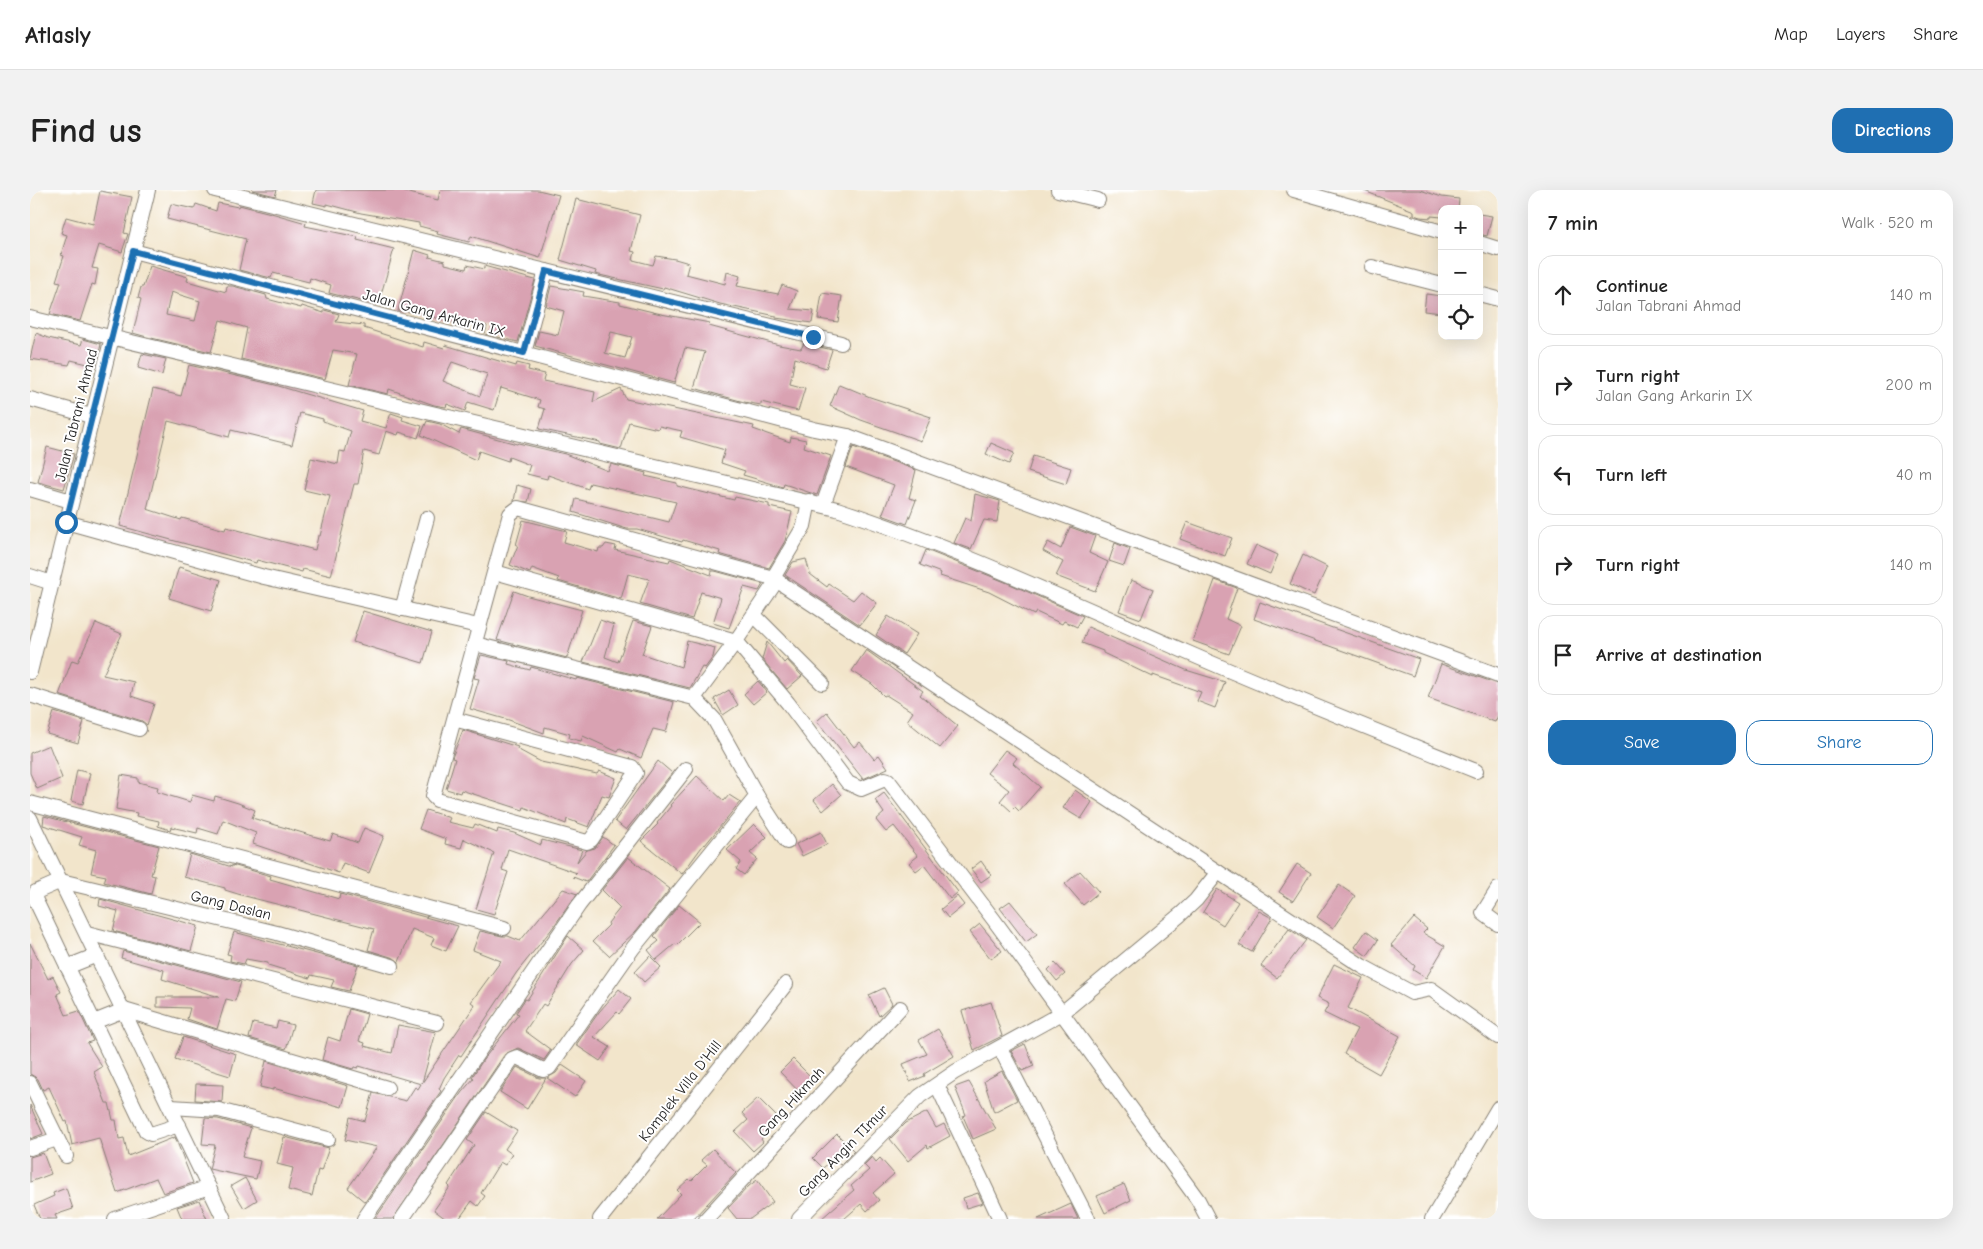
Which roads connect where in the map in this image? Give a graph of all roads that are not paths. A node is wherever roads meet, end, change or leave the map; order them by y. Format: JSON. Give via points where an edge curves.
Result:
{"nodes":[{"id":1,"x":148,"y":190,"type":"edge"},
{"id":2,"x":215,"y":190,"type":"edge"},
{"id":3,"x":1058,"y":190,"type":"edge"},
{"id":4,"x":1294,"y":190,"type":"edge"},
{"id":5,"x":1098,"y":200,"type":"dead end"},
{"id":6,"x":1438,"y":231,"type":"edge"},
{"id":7,"x":1483,"y":244,"type":"edge"},
{"id":8,"x":1498,"y":249,"type":"edge"},
{"id":9,"x":133,"y":251,"type":"junction"},
{"id":10,"x":1372,"y":267,"type":"dead end"},
{"id":11,"x":546,"y":271,"type":"junction"},
{"id":12,"x":1438,"y":284,"type":"edge"},
{"id":13,"x":1483,"y":295,"type":"edge"},
{"id":14,"x":1498,"y":299,"type":"edge"},
{"id":15,"x":30,"y":318,"type":"edge"},
{"id":16,"x":112,"y":339,"type":"junction"},
{"id":17,"x":841,"y":343,"type":"dead end"},
{"id":18,"x":524,"y":353,"type":"junction"},
{"id":19,"x":30,"y":399,"type":"edge"},
{"id":20,"x":91,"y":416,"type":"junction"},
{"id":21,"x":848,"y":436,"type":"junction"},
{"id":22,"x":30,"y":489,"type":"edge"},
{"id":23,"x":71,"y":501,"type":"junction"},
{"id":24,"x":809,"y":501,"type":"junction"},
{"id":25,"x":823,"y":505,"type":"junction"},
{"id":26,"x":427,"y":518,"type":"dead end"},
{"id":27,"x":66,"y":522,"type":"junction"},
{"id":28,"x":495,"y":572,"type":"junction"},
{"id":29,"x":30,"y":576,"type":"edge"},
{"id":30,"x":775,"y":579,"type":"junction"},
{"id":31,"x":52,"y":583,"type":"junction"},
{"id":32,"x":402,"y":609,"type":"junction"},
{"id":33,"x":754,"y":615,"type":"junction"},
{"id":34,"x":478,"y":626,"type":"junction"},
{"id":35,"x":736,"y":641,"type":"junction"},
{"id":36,"x":475,"y":644,"type":"junction"},
{"id":37,"x":34,"y":646,"type":"edge"},
{"id":38,"x":30,"y":672,"type":"edge"},
{"id":39,"x":1498,"y":675,"type":"edge"},
{"id":40,"x":822,"y":683,"type":"dead end"},
{"id":41,"x":30,"y":694,"type":"edge"},
{"id":42,"x":694,"y":698,"type":"junction"},
{"id":43,"x":454,"y":719,"type":"junction"},
{"id":44,"x":139,"y":729,"type":"dead end"},
{"id":45,"x":686,"y":769,"type":"dead end"},
{"id":46,"x":1476,"y":771,"type":"dead end"},
{"id":47,"x":757,"y":796,"type":"junction"},
{"id":48,"x":30,"y":803,"type":"edge"},
{"id":49,"x":30,"y":818,"type":"edge"},
{"id":50,"x":788,"y":842,"type":"dead end"},
{"id":51,"x":1218,"y":872,"type":"junction"},
{"id":52,"x":61,"y":881,"type":"junction"},
{"id":53,"x":1498,"y":889,"type":"edge"},
{"id":54,"x":1498,"y":924,"type":"edge"},
{"id":55,"x":504,"y":928,"type":"dead end"},
{"id":56,"x":87,"y":932,"type":"junction"},
{"id":57,"x":98,"y":955,"type":"junction"},
{"id":58,"x":392,"y":966,"type":"dead end"},
{"id":59,"x":67,"y":967,"type":"junction"},
{"id":60,"x":786,"y":984,"type":"dead end"},
{"id":61,"x":900,"y":1008,"type":"dead end"},
{"id":62,"x":124,"y":1010,"type":"junction"},
{"id":63,"x":1062,"y":1012,"type":"junction"},
{"id":64,"x":94,"y":1022,"type":"junction"},
{"id":65,"x":437,"y":1023,"type":"dead end"},
{"id":66,"x":1498,"y":1037,"type":"edge"},
{"id":67,"x":1000,"y":1048,"type":"junction"},
{"id":68,"x":30,"y":1083,"type":"edge"},
{"id":69,"x":936,"y":1085,"type":"junction"},
{"id":70,"x":387,"y":1088,"type":"dead end"},
{"id":71,"x":171,"y":1108,"type":"junction"},
{"id":72,"x":1498,"y":1108,"type":"edge"},
{"id":73,"x":179,"y":1125,"type":"junction"},
{"id":74,"x":57,"y":1139,"type":"junction"},
{"id":75,"x":328,"y":1139,"type":"dead end"},
{"id":76,"x":30,"y":1148,"type":"edge"},
{"id":77,"x":66,"y":1156,"type":"dead end"},
{"id":78,"x":210,"y":1186,"type":"junction"},
{"id":79,"x":115,"y":1219,"type":"edge"},
{"id":80,"x":224,"y":1219,"type":"edge"},
{"id":81,"x":364,"y":1219,"type":"edge"},
{"id":82,"x":402,"y":1219,"type":"edge"},
{"id":83,"x":600,"y":1219,"type":"edge"},
{"id":84,"x":706,"y":1219,"type":"edge"},
{"id":85,"x":799,"y":1219,"type":"edge"},
{"id":86,"x":1000,"y":1219,"type":"edge"},
{"id":87,"x":1088,"y":1219,"type":"edge"},
{"id":88,"x":1208,"y":1219,"type":"edge"},
{"id":89,"x":1432,"y":1219,"type":"edge"}],
"edges":[{"from":1,"to":9,"type":"street","name":"Jalan Tabrani Ahmad"},
{"from":2,"to":11,"type":"street"},
{"from":3,"to":5,"type":"street"},
{"from":4,"to":6,"type":"street"},
{"from":7,"to":8,"type":"street"},
{"from":9,"to":16,"type":"street","name":"Jalan Tabrani Ahmad"},
{"from":9,"to":18,"type":"street","name":"Jalan Gang Arkarin IX"},
{"from":10,"to":12,"type":"street"},
{"from":11,"to":17,"type":"street"},
{"from":11,"to":18,"type":"street"},
{"from":13,"to":14,"type":"street"},
{"from":15,"to":16,"type":"street"},
{"from":16,"to":20,"type":"street","name":"Jalan Tabrani Ahmad"},
{"from":16,"to":24,"type":"street"},
{"from":18,"to":21,"type":"street","name":"Jalan Gang Arkarin IX"},
{"from":19,"to":20,"type":"street"},
{"from":20,"to":23,"type":"street","name":"Jalan Tabrani Ahmad"},
{"from":21,"to":25,"type":"street"},
{"from":21,"to":39,"type":"street","name":"Jalan Gang Arkarin IX"},
{"from":22,"to":23,"type":"street"},
{"from":23,"to":27,"type":"street","name":"Jalan Tabrani Ahmad"},
{"from":24,"to":25,"type":"street"},
{"from":24,"to":30,"type":"street","via":[[804,526]]},
{"from":25,"to":46,"type":"street","via":[[874,521],[1021,580],[1277,691]]},
{"from":26,"to":32,"type":"street"},
{"from":27,"to":31,"type":"street","name":"Jalan Tabrani Ahmad"},
{"from":27,"to":32,"type":"street","via":[[264,577]]},
{"from":28,"to":30,"type":"street","via":[[510,514],[518,508]]},
{"from":28,"to":34,"type":"street"},
{"from":28,"to":35,"type":"street"},
{"from":29,"to":31,"type":"street"},
{"from":30,"to":33,"type":"street"},
{"from":30,"to":51,"type":"street"},
{"from":31,"to":37,"type":"street","name":"Jalan Tabrani Ahmad"},
{"from":32,"to":34,"type":"street"},
{"from":33,"to":35,"type":"street"},
{"from":33,"to":40,"type":"street"},
{"from":34,"to":36,"type":"street"},
{"from":35,"to":42,"type":"street"},
{"from":35,"to":63,"type":"street","via":[[848,783],[861,789],[888,780]]},
{"from":36,"to":42,"type":"street"},
{"from":36,"to":43,"type":"street"},
{"from":37,"to":38,"type":"street","name":"Jalan Tabrani Ahmad"},
{"from":41,"to":44,"type":"street"},
{"from":42,"to":47,"type":"street","via":[[714,719]]},
{"from":43,"to":43,"type":"street","via":[[433,794],[437,800],[587,842],[636,773],[632,767]]},
{"from":45,"to":81,"type":"street","via":[[579,905]]},
{"from":47,"to":50,"type":"street"},
{"from":47,"to":82,"type":"street","via":[[633,948],[548,1069],[543,1070],[517,1057],[512,1060]]},
{"from":48,"to":55,"type":"street"},
{"from":49,"to":52,"type":"street"},
{"from":51,"to":63,"type":"street","name":"Gang Angin TImur","via":[[1180,915]]},
{"from":51,"to":66,"type":"street","via":[[1362,966],[1412,992],[1431,989]]},
{"from":52,"to":56,"type":"street"},
{"from":52,"to":58,"type":"street","name":"Gang Daslan","via":[[277,933]]},
{"from":52,"to":59,"type":"street","via":[[36,892],[34,896]]},
{"from":53,"to":54,"type":"street","via":[[1484,913]]},
{"from":56,"to":57,"type":"street"},
{"from":56,"to":65,"type":"street"},
{"from":57,"to":59,"type":"street"},
{"from":57,"to":62,"type":"street"},
{"from":59,"to":64,"type":"street"},
{"from":60,"to":83,"type":"street","name":"Komplek Villa D'Hill"},
{"from":61,"to":84,"type":"street","name":"Gang Hikmah"},
{"from":62,"to":64,"type":"street"},
{"from":62,"to":70,"type":"street"},
{"from":62,"to":71,"type":"street"},
{"from":63,"to":67,"type":"street","name":"Gang Angin TImur"},
{"from":63,"to":88,"type":"street","via":[[1198,1200]]},
{"from":64,"to":73,"type":"street","via":[[146,1131],[151,1134]]},
{"from":67,"to":69,"type":"street","name":"Gang Angin TImur"},
{"from":67,"to":87,"type":"street"},
{"from":68,"to":74,"type":"street"},
{"from":69,"to":85,"type":"street","name":"Gang Angin TImur","via":[[909,1106]]},
{"from":69,"to":86,"type":"street"},
{"from":71,"to":73,"type":"street"},
{"from":71,"to":75,"type":"street","via":[[219,1110]]},
{"from":72,"to":89,"type":"street"},
{"from":73,"to":78,"type":"street"},
{"from":74,"to":76,"type":"street"},
{"from":74,"to":77,"type":"street"},
{"from":78,"to":79,"type":"street"},
{"from":78,"to":80,"type":"street"}]}
